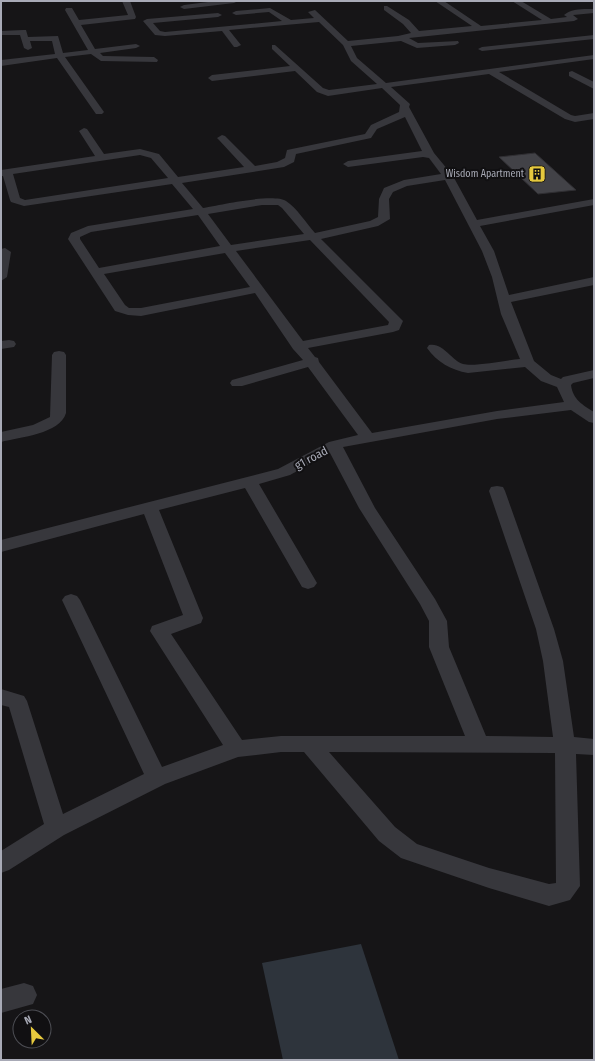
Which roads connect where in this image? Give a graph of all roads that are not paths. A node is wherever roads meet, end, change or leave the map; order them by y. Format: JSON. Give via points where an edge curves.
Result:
{"nodes":[{"id":1,"x":126,"y":1,"type":"edge"},
{"id":2,"x":234,"y":1,"type":"edge"},
{"id":3,"x":439,"y":1,"type":"edge"},
{"id":4,"x":534,"y":1,"type":"edge"},
{"id":5,"x":517,"y":2,"type":"edge"},
{"id":6,"x":579,"y":4,"type":"dead end"},
{"id":7,"x":387,"y":8,"type":"dead end"},
{"id":8,"x":69,"y":10,"type":"dead end"},
{"id":9,"x":310,"y":10,"type":"dead end"},
{"id":10,"x":592,"y":11,"type":"edge"},
{"id":11,"x":236,"y":13,"type":"dead end"},
{"id":12,"x":218,"y":15,"type":"dead end"},
{"id":13,"x":181,"y":18,"type":"junction"},
{"id":14,"x":319,"y":20,"type":"junction"},
{"id":15,"x":548,"y":21,"type":"junction"},
{"id":16,"x":1,"y":22,"type":"edge"},
{"id":17,"x":290,"y":22,"type":"junction"},
{"id":18,"x":77,"y":23,"type":"junction"},
{"id":19,"x":579,"y":23,"type":"junction"},
{"id":20,"x":268,"y":25,"type":"junction"},
{"id":21,"x":479,"y":28,"type":"junction"},
{"id":22,"x":224,"y":29,"type":"junction"},
{"id":23,"x":2,"y":33,"type":"edge"},
{"id":24,"x":417,"y":34,"type":"junction"},
{"id":25,"x":276,"y":35,"type":"dead end"},
{"id":26,"x":594,"y":36,"type":"edge"},
{"id":27,"x":403,"y":38,"type":"junction"},
{"id":28,"x":27,"y":39,"type":"junction"},
{"id":29,"x":455,"y":43,"type":"dead end"},
{"id":30,"x":346,"y":44,"type":"junction"},
{"id":31,"x":237,"y":45,"type":"dead end"},
{"id":32,"x":136,"y":46,"type":"dead end"},
{"id":33,"x":275,"y":47,"type":"dead end"},
{"id":34,"x":482,"y":49,"type":"dead end"},
{"id":35,"x":93,"y":52,"type":"junction"},
{"id":36,"x":60,"y":56,"type":"junction"},
{"id":37,"x":594,"y":57,"type":"edge"},
{"id":38,"x":30,"y":59,"type":"junction"},
{"id":39,"x":576,"y":59,"type":"junction"},
{"id":40,"x":154,"y":60,"type":"dead end"},
{"id":41,"x":1,"y":62,"type":"edge"},
{"id":42,"x":588,"y":66,"type":"dead end"},
{"id":43,"x":296,"y":68,"type":"junction"},
{"id":44,"x":491,"y":71,"type":"junction"},
{"id":45,"x":572,"y":74,"type":"dead end"},
{"id":46,"x":212,"y":78,"type":"dead end"},
{"id":47,"x":386,"y":86,"type":"junction"},
{"id":48,"x":594,"y":86,"type":"edge"},
{"id":49,"x":406,"y":108,"type":"junction"},
{"id":50,"x":100,"y":112,"type":"dead end"},
{"id":51,"x":594,"y":116,"type":"edge"},
{"id":52,"x":84,"y":131,"type":"dead end"},
{"id":53,"x":222,"y":138,"type":"dead end"},
{"id":54,"x":428,"y":154,"type":"junction"},
{"id":55,"x":101,"y":157,"type":"junction"},
{"id":56,"x":348,"y":164,"type":"dead end"},
{"id":57,"x":252,"y":169,"type":"junction"},
{"id":58,"x":4,"y":172,"type":"edge"},
{"id":59,"x":448,"y":176,"type":"junction"},
{"id":60,"x":175,"y":181,"type":"junction"},
{"id":61,"x":594,"y":202,"type":"edge"},
{"id":62,"x":200,"y":211,"type":"junction"},
{"id":63,"x":473,"y":224,"type":"junction"},
{"id":64,"x":312,"y":236,"type":"junction"},
{"id":65,"x":226,"y":248,"type":"junction"},
{"id":66,"x":5,"y":252,"type":"dead end"},
{"id":67,"x":96,"y":272,"type":"junction"},
{"id":68,"x":1,"y":277,"type":"edge"},
{"id":69,"x":594,"y":281,"type":"edge"},
{"id":70,"x":258,"y":289,"type":"junction"},
{"id":71,"x":505,"y":300,"type":"junction"},
{"id":72,"x":298,"y":346,"type":"junction"},
{"id":73,"x":434,"y":348,"type":"dead end"},
{"id":74,"x":59,"y":355,"type":"dead end"},
{"id":75,"x":313,"y":361,"type":"junction"},
{"id":76,"x":528,"y":362,"type":"junction"},
{"id":77,"x":594,"y":374,"type":"edge"},
{"id":78,"x":237,"y":383,"type":"dead end"},
{"id":79,"x":564,"y":385,"type":"junction"},
{"id":80,"x":572,"y":404,"type":"junction"},
{"id":81,"x":594,"y":419,"type":"edge"},
{"id":82,"x":1,"y":437,"type":"edge"},
{"id":83,"x":367,"y":437,"type":"junction"},
{"id":84,"x":334,"y":445,"type":"junction"},
{"id":85,"x":250,"y":482,"type":"junction"},
{"id":86,"x":497,"y":491,"type":"dead end"},
{"id":87,"x":150,"y":507,"type":"junction"},
{"id":88,"x":1,"y":546,"type":"edge"},
{"id":89,"x":308,"y":583,"type":"dead end"},
{"id":90,"x":71,"y":600,"type":"dead end"},
{"id":91,"x":1,"y":697,"type":"edge"},
{"id":92,"x":309,"y":744,"type":"junction"},
{"id":93,"x":479,"y":745,"type":"junction"},
{"id":94,"x":565,"y":745,"type":"junction"},
{"id":95,"x":594,"y":747,"type":"edge"},
{"id":96,"x":238,"y":749,"type":"junction"},
{"id":97,"x":157,"y":778,"type":"junction"},
{"id":98,"x":56,"y":828,"type":"junction"},
{"id":99,"x":1,"y":863,"type":"edge"}],
"edges":[{"from":1,"to":18,"type":"street","via":[[132,17]]},
{"from":2,"to":13,"type":"street","via":[[177,8]]},
{"from":3,"to":21,"type":"street"},
{"from":4,"to":5,"type":"street"},
{"from":5,"to":15,"type":"street"},
{"from":6,"to":10,"type":"street"},
{"from":7,"to":24,"type":"street"},
{"from":8,"to":18,"type":"street"},
{"from":9,"to":14,"type":"street"},
{"from":10,"to":19,"type":"street","via":[[568,14]]},
{"from":11,"to":17,"type":"street","via":[[270,10]]},
{"from":12,"to":13,"type":"street"},
{"from":13,"to":22,"type":"street","via":[[147,22],[158,33]]},
{"from":14,"to":17,"type":"street"},
{"from":14,"to":30,"type":"street"},
{"from":15,"to":19,"type":"street"},
{"from":15,"to":21,"type":"street"},
{"from":16,"to":23,"type":"street"},
{"from":17,"to":20,"type":"street"},
{"from":18,"to":35,"type":"street"},
{"from":19,"to":26,"type":"street"},
{"from":20,"to":22,"type":"street"},
{"from":20,"to":25,"type":"street"},
{"from":21,"to":24,"type":"street"},
{"from":22,"to":31,"type":"street"},
{"from":23,"to":28,"type":"street","via":[[24,32]]},
{"from":24,"to":27,"type":"street","via":[[402,36]]},
{"from":26,"to":34,"type":"street"},
{"from":27,"to":29,"type":"street","via":[[417,46]]},
{"from":27,"to":30,"type":"street"},
{"from":28,"to":36,"type":"street","via":[[53,37]]},
{"from":28,"to":38,"type":"street"},
{"from":30,"to":47,"type":"street","via":[[354,59]]},
{"from":32,"to":35,"type":"street"},
{"from":33,"to":43,"type":"street"},
{"from":35,"to":36,"type":"street"},
{"from":35,"to":40,"type":"street","via":[[101,58]]},
{"from":36,"to":38,"type":"street"},
{"from":36,"to":50,"type":"street"},
{"from":37,"to":39,"type":"street"},
{"from":38,"to":41,"type":"street"},
{"from":39,"to":42,"type":"street"},
{"from":39,"to":44,"type":"street"},
{"from":43,"to":46,"type":"street"},
{"from":43,"to":47,"type":"street","via":[[320,90],[328,93]]},
{"from":44,"to":47,"type":"street"},
{"from":44,"to":51,"type":"street","via":[[568,117],[575,119]]},
{"from":45,"to":48,"type":"street"},
{"from":47,"to":49,"type":"street"},
{"from":49,"to":54,"type":"street"},
{"from":49,"to":57,"type":"street","via":[[403,114],[374,128],[368,136],[296,150],[289,154],[290,160],[286,163]]},
{"from":52,"to":55,"type":"street"},
{"from":53,"to":57,"type":"street"},
{"from":54,"to":56,"type":"street"},
{"from":54,"to":59,"type":"street"},
{"from":55,"to":58,"type":"street"},
{"from":55,"to":60,"type":"street","via":[[140,152],[151,154]]},
{"from":57,"to":60,"type":"street"},
{"from":58,"to":60,"type":"street","via":[[15,200],[24,202]]},
{"from":59,"to":63,"type":"street"},
{"from":59,"to":64,"type":"street","via":[[404,183],[388,190],[384,199],[384,219],[380,222]]},
{"from":60,"to":62,"type":"street"},
{"from":61,"to":63,"type":"street"},
{"from":62,"to":64,"type":"street","via":[[262,202],[280,202]]},
{"from":62,"to":65,"type":"street"},
{"from":62,"to":67,"type":"street","via":[[81,231],[74,239]]},
{"from":63,"to":71,"type":"street","via":[[488,251]]},
{"from":64,"to":65,"type":"street"},
{"from":64,"to":72,"type":"street","via":[[396,321],[396,324],[388,329]]},
{"from":65,"to":67,"type":"street"},
{"from":65,"to":70,"type":"street"},
{"from":66,"to":68,"type":"street"},
{"from":67,"to":70,"type":"street","via":[[120,308],[131,312]]},
{"from":69,"to":71,"type":"street"},
{"from":70,"to":72,"type":"street"},
{"from":71,"to":76,"type":"street","via":[[508,314]]},
{"from":72,"to":75,"type":"street"},
{"from":73,"to":76,"type":"street","via":[[450,364],[459,368]]},
{"from":74,"to":82,"type":"street","via":[[60,413],[57,419],[38,428]]},
{"from":75,"to":78,"type":"street"},
{"from":75,"to":83,"type":"street"},
{"from":76,"to":79,"type":"street","via":[[536,372]]},
{"from":77,"to":79,"type":"street","via":[[568,380]]},
{"from":79,"to":80,"type":"street"},
{"from":80,"to":81,"type":"street"},
{"from":80,"to":83,"type":"street","name":"g1 road","via":[[564,408],[497,415]]},
{"from":83,"to":84,"type":"street","name":"g1 road"},
{"from":84,"to":85,"type":"street","name":"g1 road","via":[[284,472]]},
{"from":84,"to":93,"type":"street","via":[[367,508],[438,621],[439,647]]},
{"from":85,"to":87,"type":"street","name":"g1 road"},
{"from":85,"to":89,"type":"street"},
{"from":86,"to":94,"type":"street","via":[[553,661]]},
{"from":87,"to":88,"type":"street","name":"g1 road"},
{"from":87,"to":96,"type":"street","via":[[194,618],[160,631]]},
{"from":90,"to":97,"type":"street"},
{"from":91,"to":98,"type":"street","via":[[17,701]]},
{"from":92,"to":93,"type":"street"},
{"from":92,"to":94,"type":"street","via":[[387,834],[409,851],[549,895],[562,893],[568,886]]},
{"from":92,"to":96,"type":"street"},
{"from":93,"to":94,"type":"street"},
{"from":94,"to":95,"type":"street"},
{"from":96,"to":97,"type":"street"},
{"from":97,"to":98,"type":"street"},
{"from":98,"to":99,"type":"street"}]}
